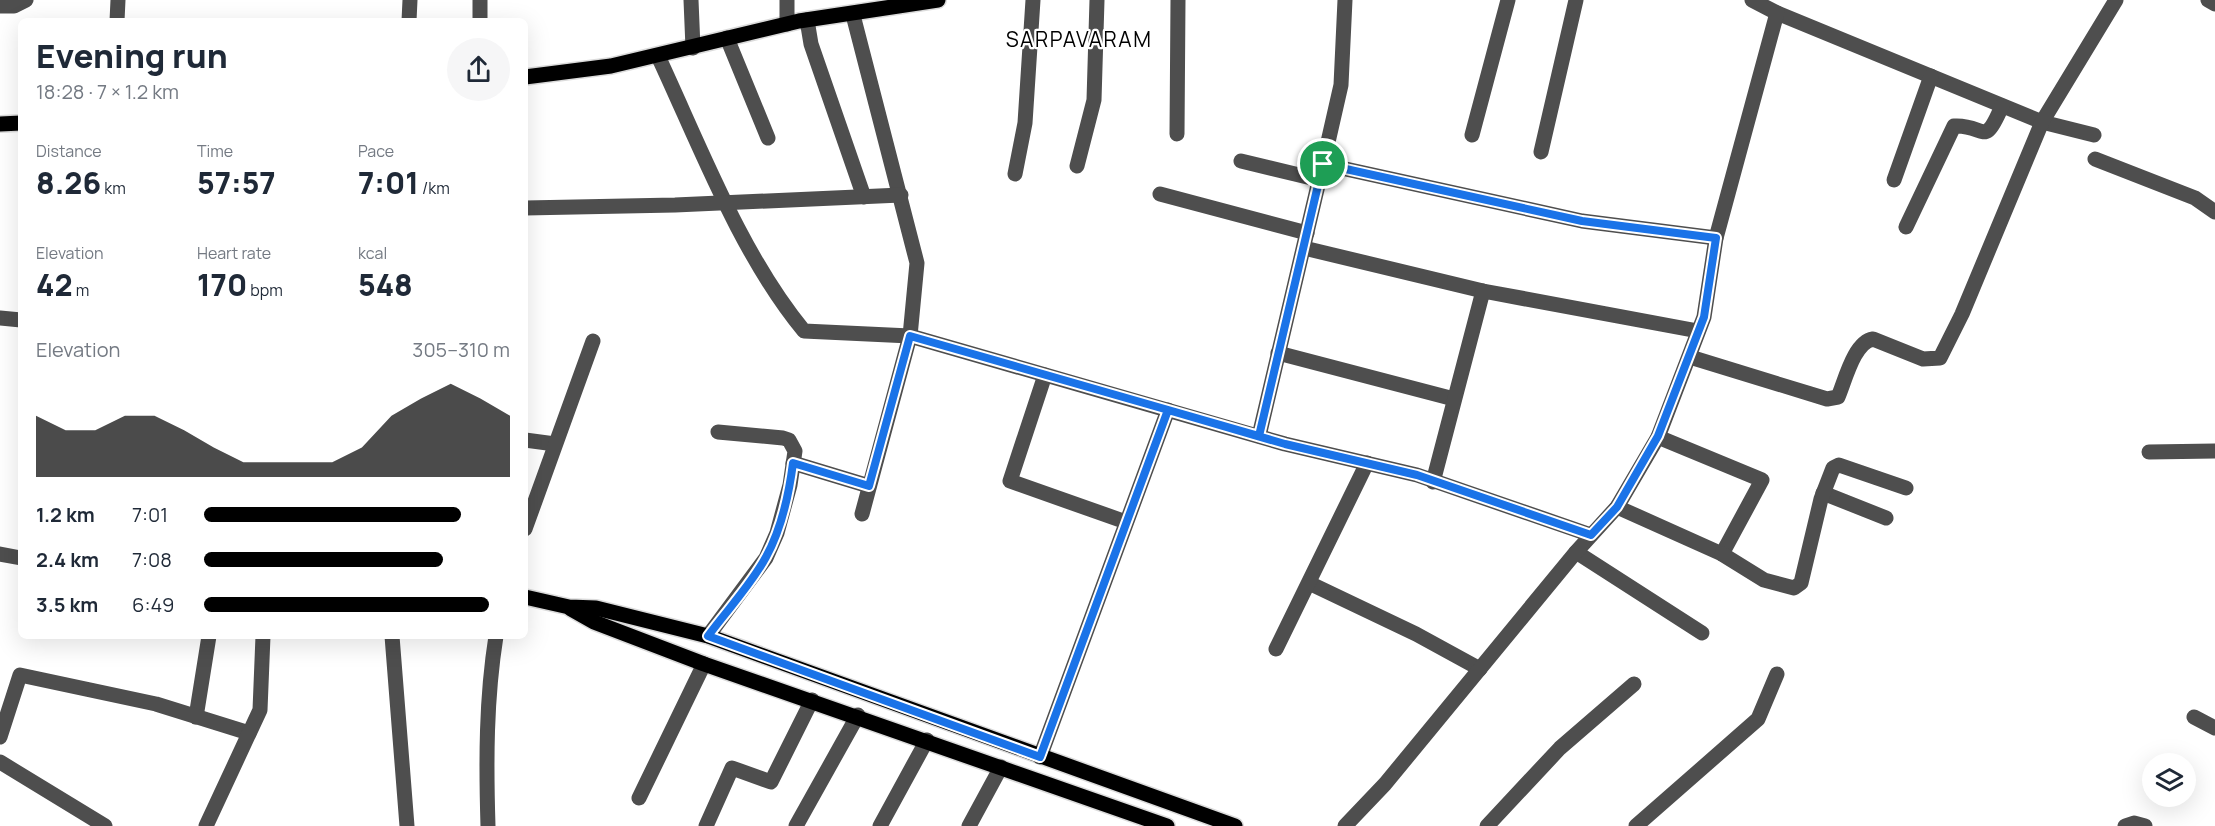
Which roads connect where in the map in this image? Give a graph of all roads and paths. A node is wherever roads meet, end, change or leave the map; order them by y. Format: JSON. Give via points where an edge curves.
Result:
{"nodes":[{"id":1,"x":26,"y":0,"type":"edge"},
{"id":2,"x":118,"y":0,"type":"edge"},
{"id":3,"x":410,"y":0,"type":"edge"},
{"id":4,"x":480,"y":0,"type":"edge"},
{"id":5,"x":691,"y":0,"type":"edge"},
{"id":6,"x":787,"y":0,"type":"edge"},
{"id":7,"x":938,"y":0,"type":"edge"},
{"id":8,"x":1033,"y":0,"type":"edge"},
{"id":9,"x":1097,"y":0,"type":"edge"},
{"id":10,"x":1178,"y":0,"type":"edge"},
{"id":11,"x":1345,"y":0,"type":"edge"},
{"id":12,"x":1508,"y":0,"type":"edge"},
{"id":13,"x":1576,"y":0,"type":"edge"},
{"id":14,"x":1752,"y":0,"type":"edge"},
{"id":15,"x":2116,"y":0,"type":"edge"},
{"id":16,"x":2208,"y":0,"type":"edge"},
{"id":17,"x":2215,"y":4,"type":"edge"},
{"id":18,"x":0,"y":6,"type":"edge"},
{"id":19,"x":1777,"y":13,"type":"junction"},
{"id":20,"x":853,"y":15,"type":"junction"},
{"id":21,"x":117,"y":18,"type":"edge"},
{"id":22,"x":410,"y":18,"type":"edge"},
{"id":23,"x":480,"y":18,"type":"edge"},
{"id":24,"x":807,"y":20,"type":"junction"},
{"id":25,"x":787,"y":24,"type":"junction"},
{"id":26,"x":727,"y":38,"type":"junction"},
{"id":27,"x":693,"y":48,"type":"junction"},
{"id":28,"x":658,"y":56,"type":"junction"},
{"id":29,"x":1931,"y":76,"type":"junction"},
{"id":30,"x":528,"y":77,"type":"edge"},
{"id":31,"x":2002,"y":106,"type":"junction"},
{"id":32,"x":2042,"y":122,"type":"junction"},
{"id":33,"x":18,"y":123,"type":"edge"},
{"id":34,"x":0,"y":124,"type":"edge"},
{"id":35,"x":1177,"y":134,"type":"dead end"},
{"id":36,"x":1472,"y":135,"type":"dead end"},
{"id":37,"x":2094,"y":135,"type":"dead end"},
{"id":38,"x":768,"y":138,"type":"dead end"},
{"id":39,"x":1541,"y":152,"type":"dead end"},
{"id":40,"x":2095,"y":159,"type":"dead end"},
{"id":41,"x":1241,"y":161,"type":"dead end"},
{"id":42,"x":1323,"y":164,"type":"junction"},
{"id":43,"x":1077,"y":166,"type":"dead end"},
{"id":44,"x":1015,"y":174,"type":"dead end"},
{"id":45,"x":1320,"y":180,"type":"junction"},
{"id":46,"x":1894,"y":180,"type":"dead end"},
{"id":47,"x":1160,"y":194,"type":"dead end"},
{"id":48,"x":901,"y":195,"type":"junction"},
{"id":49,"x":864,"y":197,"type":"junction"},
{"id":50,"x":727,"y":203,"type":"junction"},
{"id":51,"x":528,"y":208,"type":"edge"},
{"id":52,"x":2215,"y":212,"type":"edge"},
{"id":53,"x":1906,"y":227,"type":"dead end"},
{"id":54,"x":1716,"y":238,"type":"junction"},
{"id":55,"x":1306,"y":240,"type":"junction"},
{"id":56,"x":1483,"y":291,"type":"junction"},
{"id":57,"x":0,"y":318,"type":"edge"},
{"id":58,"x":18,"y":320,"type":"edge"},
{"id":59,"x":1698,"y":331,"type":"junction"},
{"id":60,"x":910,"y":336,"type":"junction"},
{"id":61,"x":593,"y":340,"type":"dead end"},
{"id":62,"x":1278,"y":353,"type":"junction"},
{"id":63,"x":1690,"y":357,"type":"junction"},
{"id":64,"x":1045,"y":375,"type":"junction"},
{"id":65,"x":1454,"y":399,"type":"junction"},
{"id":66,"x":1168,"y":410,"type":"junction"},
{"id":67,"x":718,"y":432,"type":"dead end"},
{"id":68,"x":1259,"y":436,"type":"junction"},
{"id":69,"x":1658,"y":436,"type":"junction"},
{"id":70,"x":528,"y":440,"type":"edge"},
{"id":71,"x":555,"y":444,"type":"junction"},
{"id":72,"x":2215,"y":451,"type":"edge"},
{"id":73,"x":2149,"y":452,"type":"dead end"},
{"id":74,"x":793,"y":463,"type":"junction"},
{"id":75,"x":1367,"y":463,"type":"junction"},
{"id":76,"x":1433,"y":482,"type":"junction"},
{"id":77,"x":869,"y":486,"type":"junction"},
{"id":78,"x":1906,"y":488,"type":"dead end"},
{"id":79,"x":1823,"y":494,"type":"junction"},
{"id":80,"x":1617,"y":507,"type":"junction"},
{"id":81,"x":862,"y":514,"type":"dead end"},
{"id":82,"x":1886,"y":518,"type":"dead end"},
{"id":83,"x":528,"y":521,"type":"edge"},
{"id":84,"x":1126,"y":522,"type":"junction"},
{"id":85,"x":1591,"y":535,"type":"junction"},
{"id":86,"x":1576,"y":552,"type":"junction"},
{"id":87,"x":0,"y":554,"type":"edge"},
{"id":88,"x":1722,"y":554,"type":"junction"},
{"id":89,"x":18,"y":557,"type":"edge"},
{"id":90,"x":1309,"y":583,"type":"junction"},
{"id":91,"x":528,"y":598,"type":"edge"},
{"id":92,"x":569,"y":607,"type":"junction"},
{"id":93,"x":1702,"y":633,"type":"dead end"},
{"id":94,"x":708,"y":636,"type":"junction"},
{"id":95,"x":209,"y":639,"type":"edge"},
{"id":96,"x":263,"y":639,"type":"edge"},
{"id":97,"x":392,"y":639,"type":"edge"},
{"id":98,"x":496,"y":639,"type":"edge"},
{"id":99,"x":1276,"y":649,"type":"dead end"},
{"id":100,"x":704,"y":664,"type":"junction"},
{"id":101,"x":1480,"y":669,"type":"junction"},
{"id":102,"x":1777,"y":674,"type":"dead end"},
{"id":103,"x":1634,"y":684,"type":"dead end"},
{"id":104,"x":812,"y":700,"type":"junction"},
{"id":105,"x":858,"y":716,"type":"junction"},
{"id":106,"x":196,"y":717,"type":"junction"},
{"id":107,"x":2194,"y":717,"type":"dead end"},
{"id":108,"x":2215,"y":728,"type":"edge"},
{"id":109,"x":249,"y":734,"type":"junction"},
{"id":110,"x":0,"y":737,"type":"edge"},
{"id":111,"x":927,"y":740,"type":"junction"},
{"id":112,"x":1040,"y":757,"type":"junction"},
{"id":113,"x":0,"y":762,"type":"edge"},
{"id":114,"x":1001,"y":767,"type":"junction"},
{"id":115,"x":639,"y":798,"type":"dead end"},
{"id":116,"x":100,"y":825,"type":"edge"},
{"id":117,"x":206,"y":826,"type":"edge"},
{"id":118,"x":407,"y":826,"type":"edge"},
{"id":119,"x":488,"y":826,"type":"edge"},
{"id":120,"x":706,"y":826,"type":"edge"},
{"id":121,"x":796,"y":826,"type":"edge"},
{"id":122,"x":880,"y":826,"type":"edge"},
{"id":123,"x":969,"y":826,"type":"edge"},
{"id":124,"x":1167,"y":826,"type":"edge"},
{"id":125,"x":1235,"y":826,"type":"edge"},
{"id":126,"x":1345,"y":826,"type":"edge"},
{"id":127,"x":1487,"y":826,"type":"edge"},
{"id":128,"x":1636,"y":826,"type":"edge"},
{"id":129,"x":2125,"y":826,"type":"edge"},
{"id":130,"x":2145,"y":826,"type":"edge"}],
"edges":[{"from":1,"to":18,"type":"street","via":[[14,6]]},
{"from":2,"to":21,"type":"street"},
{"from":3,"to":22,"type":"street"},
{"from":4,"to":23,"type":"street"},
{"from":5,"to":27,"type":"street"},
{"from":6,"to":25,"type":"street"},
{"from":7,"to":20,"type":"main road"},
{"from":8,"to":44,"type":"street","via":[[1025,123]]},
{"from":9,"to":43,"type":"street","via":[[1094,100]]},
{"from":10,"to":35,"type":"street"},
{"from":11,"to":42,"type":"street","via":[[1341,85]]},
{"from":12,"to":36,"type":"street"},
{"from":13,"to":39,"type":"street"},
{"from":14,"to":19,"type":"street"},
{"from":15,"to":32,"type":"street"},
{"from":16,"to":17,"type":"street"},
{"from":19,"to":29,"type":"street"},
{"from":19,"to":54,"type":"street"},
{"from":20,"to":24,"type":"main road"},
{"from":20,"to":48,"type":"street"},
{"from":24,"to":25,"type":"main road"},
{"from":24,"to":49,"type":"street","via":[[811,44]]},
{"from":25,"to":26,"type":"main road"},
{"from":26,"to":27,"type":"main road"},
{"from":26,"to":38,"type":"street"},
{"from":27,"to":28,"type":"main road"},
{"from":28,"to":30,"type":"main road"},
{"from":28,"to":50,"type":"street"},
{"from":29,"to":31,"type":"street"},
{"from":29,"to":46,"type":"street"},
{"from":31,"to":32,"type":"street"},
{"from":31,"to":53,"type":"street","via":[[1988,131],[1954,126]]},
{"from":32,"to":37,"type":"street"},
{"from":32,"to":63,"type":"street","via":[[1940,358],[1923,359],[1868,340],[1860,348],[1838,397],[1827,399]]},
{"from":33,"to":34,"type":"main road"},
{"from":40,"to":52,"type":"street","via":[[2195,198]]},
{"from":41,"to":45,"type":"street"},
{"from":42,"to":45,"type":"street"},
{"from":42,"to":54,"type":"street","via":[[1582,221]]},
{"from":45,"to":55,"type":"street"},
{"from":47,"to":55,"type":"street"},
{"from":48,"to":49,"type":"street"},
{"from":48,"to":60,"type":"street","via":[[917,263]]},
{"from":49,"to":50,"type":"street"},
{"from":50,"to":51,"type":"street"},
{"from":50,"to":60,"type":"street","via":[[777,298],[804,331]]},
{"from":54,"to":59,"type":"street","via":[[1704,317]]},
{"from":55,"to":56,"type":"street"},
{"from":55,"to":62,"type":"street"},
{"from":56,"to":59,"type":"street"},
{"from":56,"to":65,"type":"street"},
{"from":57,"to":58,"type":"street"},
{"from":59,"to":63,"type":"street"},
{"from":60,"to":64,"type":"street"},
{"from":60,"to":77,"type":"street"},
{"from":61,"to":71,"type":"street"},
{"from":62,"to":65,"type":"street"},
{"from":62,"to":68,"type":"street"},
{"from":63,"to":69,"type":"street"},
{"from":64,"to":66,"type":"street"},
{"from":64,"to":84,"type":"street","via":[[1010,481]]},
{"from":65,"to":76,"type":"street"},
{"from":66,"to":68,"type":"street"},
{"from":66,"to":84,"type":"street"},
{"from":67,"to":74,"type":"street","via":[[789,440],[795,451]]},
{"from":68,"to":75,"type":"street"},
{"from":69,"to":80,"type":"street"},
{"from":69,"to":88,"type":"street","via":[[1762,480]]},
{"from":70,"to":71,"type":"street"},
{"from":71,"to":83,"type":"street"},
{"from":72,"to":73,"type":"street"},
{"from":74,"to":77,"type":"street"},
{"from":74,"to":94,"type":"street","via":[[777,533],[766,558]]},
{"from":75,"to":76,"type":"street"},
{"from":75,"to":90,"type":"street"},
{"from":76,"to":85,"type":"street"},
{"from":77,"to":81,"type":"street"},
{"from":78,"to":79,"type":"street","via":[[1839,465],[1829,474]]},
{"from":79,"to":82,"type":"street"},
{"from":79,"to":88,"type":"street","via":[[1801,583],[1794,588],[1764,580]]},
{"from":80,"to":85,"type":"street"},
{"from":80,"to":88,"type":"street"},
{"from":84,"to":112,"type":"street"},
{"from":85,"to":86,"type":"street"},
{"from":86,"to":93,"type":"street"},
{"from":86,"to":101,"type":"street"},
{"from":87,"to":89,"type":"street"},
{"from":90,"to":99,"type":"street"},
{"from":90,"to":101,"type":"street"},
{"from":91,"to":92,"type":"main road"},
{"from":92,"to":94,"type":"main road","via":[[596,608]]},
{"from":92,"to":100,"type":"main road","via":[[594,622]]},
{"from":94,"to":112,"type":"main road"},
{"from":95,"to":106,"type":"street"},
{"from":96,"to":109,"type":"street","via":[[260,710]]},
{"from":97,"to":118,"type":"street"},
{"from":98,"to":119,"type":"street","via":[[489,679]]},
{"from":100,"to":104,"type":"main road"},
{"from":100,"to":115,"type":"street"},
{"from":101,"to":126,"type":"street"},
{"from":102,"to":128,"type":"street","via":[[1758,719]]},
{"from":103,"to":127,"type":"street","via":[[1560,748]]},
{"from":104,"to":105,"type":"main road"},
{"from":104,"to":120,"type":"street","via":[[771,782],[732,768]]},
{"from":105,"to":111,"type":"main road"},
{"from":105,"to":121,"type":"street"},
{"from":106,"to":109,"type":"street"},
{"from":106,"to":110,"type":"street","via":[[156,704],[20,675]]},
{"from":107,"to":108,"type":"street"},
{"from":109,"to":117,"type":"street"},
{"from":111,"to":114,"type":"main road"},
{"from":111,"to":122,"type":"street"},
{"from":112,"to":125,"type":"main road"},
{"from":113,"to":116,"type":"street"},
{"from":114,"to":123,"type":"street"},
{"from":114,"to":124,"type":"main road"},
{"from":129,"to":130,"type":"street"}]}
